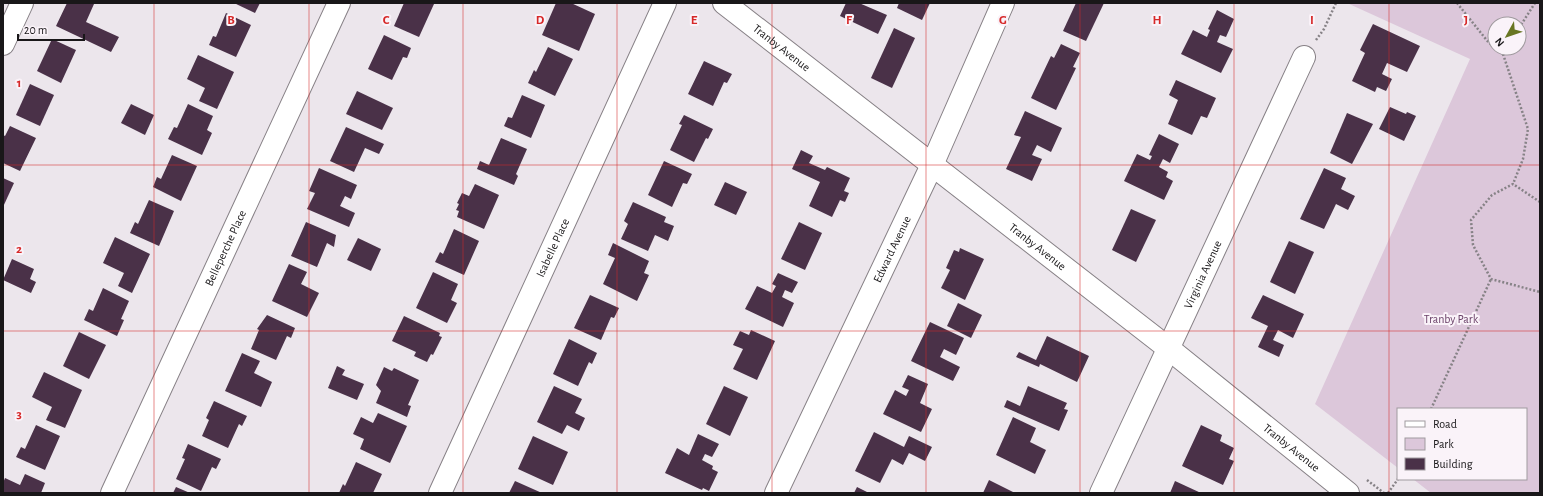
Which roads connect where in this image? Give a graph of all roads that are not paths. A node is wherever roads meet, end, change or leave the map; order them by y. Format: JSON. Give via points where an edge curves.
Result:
{"nodes":[{"id":1,"x":22,"y":3,"type":"edge"},
{"id":2,"x":339,"y":3,"type":"edge"},
{"id":3,"x":666,"y":3,"type":"edge"},
{"id":4,"x":724,"y":3,"type":"edge"},
{"id":5,"x":1004,"y":3,"type":"edge"},
{"id":6,"x":3,"y":44,"type":"edge"},
{"id":7,"x":1304,"y":57,"type":"dead end"},
{"id":8,"x":932,"y":165,"type":"junction"},
{"id":9,"x":1168,"y":348,"type":"junction"},
{"id":10,"x":112,"y":493,"type":"edge"},
{"id":11,"x":440,"y":493,"type":"edge"},
{"id":12,"x":776,"y":493,"type":"edge"},
{"id":13,"x":1102,"y":493,"type":"edge"},
{"id":14,"x":1348,"y":493,"type":"edge"}],
"edges":[{"from":1,"to":6,"type":"street"},
{"from":2,"to":10,"type":"street","name":"Belleperche Place"},
{"from":3,"to":11,"type":"street","name":"Isabelle Place"},
{"from":4,"to":8,"type":"street","name":"Tranby Avenue"},
{"from":5,"to":8,"type":"street","name":"Edward Avenue"},
{"from":7,"to":9,"type":"street","name":"Virginia Avenue"},
{"from":8,"to":9,"type":"street","name":"Tranby Avenue"},
{"from":8,"to":12,"type":"street","name":"Edward Avenue"},
{"from":9,"to":13,"type":"street","name":"Virginia Avenue"},
{"from":9,"to":14,"type":"street","name":"Tranby Avenue"}]}
